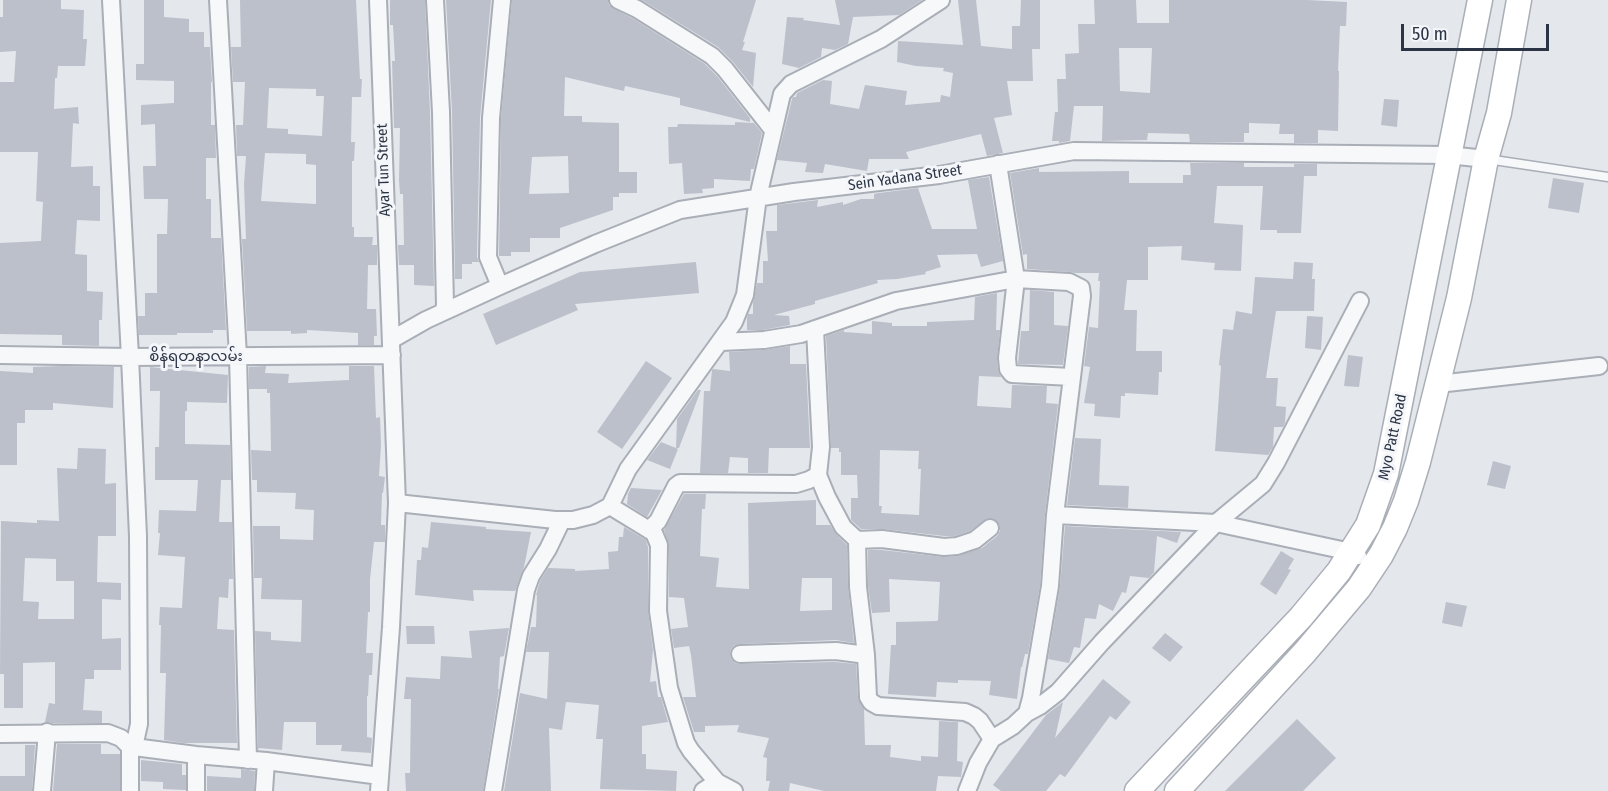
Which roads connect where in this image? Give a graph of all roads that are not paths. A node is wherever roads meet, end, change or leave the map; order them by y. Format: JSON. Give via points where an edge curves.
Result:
{"nodes":[{"id":1,"x":111,"y":0,"type":"edge"},
{"id":2,"x":218,"y":0,"type":"edge"},
{"id":3,"x":378,"y":0,"type":"edge"},
{"id":4,"x":435,"y":0,"type":"edge"},
{"id":5,"x":502,"y":0,"type":"edge"},
{"id":6,"x":618,"y":0,"type":"edge"},
{"id":7,"x":941,"y":0,"type":"edge"},
{"id":8,"x":1480,"y":0,"type":"edge"},
{"id":9,"x":1519,"y":0,"type":"edge"},
{"id":10,"x":773,"y":130,"type":"junction"},
{"id":11,"x":1448,"y":155,"type":"junction"},
{"id":12,"x":1486,"y":159,"type":"junction"},
{"id":13,"x":998,"y":164,"type":"junction"},
{"id":14,"x":1608,"y":177,"type":"edge"},
{"id":15,"x":758,"y":197,"type":"junction"},
{"id":16,"x":1016,"y":279,"type":"junction"},
{"id":17,"x":500,"y":286,"type":"junction"},
{"id":18,"x":1422,"y":295,"type":"junction"},
{"id":19,"x":1459,"y":298,"type":"junction"},
{"id":20,"x":1359,"y":301,"type":"dead end"},
{"id":21,"x":443,"y":312,"type":"junction"},
{"id":22,"x":814,"y":329,"type":"junction"},
{"id":23,"x":721,"y":342,"type":"junction"},
{"id":24,"x":391,"y":347,"type":"junction"},
{"id":25,"x":0,"y":355,"type":"edge"},
{"id":26,"x":238,"y":356,"type":"junction"},
{"id":27,"x":130,"y":357,"type":"junction"},
{"id":28,"x":1599,"y":366,"type":"dead end"},
{"id":29,"x":1072,"y":377,"type":"junction"},
{"id":30,"x":1438,"y":384,"type":"junction"},
{"id":31,"x":818,"y":475,"type":"junction"},
{"id":32,"x":397,"y":503,"type":"junction"},
{"id":33,"x":610,"y":506,"type":"junction"},
{"id":34,"x":1055,"y":515,"type":"junction"},
{"id":35,"x":562,"y":520,"type":"junction"},
{"id":36,"x":1216,"y":523,"type":"junction"},
{"id":37,"x":990,"y":528,"type":"dead end"},
{"id":38,"x":649,"y":530,"type":"junction"},
{"id":39,"x":857,"y":540,"type":"junction"},
{"id":40,"x":1352,"y":552,"type":"junction"},
{"id":41,"x":1375,"y":564,"type":"junction"},
{"id":42,"x":1284,"y":634,"type":"junction"},
{"id":43,"x":1305,"y":652,"type":"junction"},
{"id":44,"x":740,"y":654,"type":"dead end"},
{"id":45,"x":866,"y":655,"type":"junction"},
{"id":46,"x":1027,"y":713,"type":"junction"},
{"id":47,"x":47,"y":732,"type":"junction"},
{"id":48,"x":0,"y":734,"type":"edge"},
{"id":49,"x":992,"y":739,"type":"junction"},
{"id":50,"x":132,"y":747,"type":"junction"},
{"id":51,"x":196,"y":755,"type":"junction"},
{"id":52,"x":248,"y":760,"type":"junction"},
{"id":53,"x":266,"y":761,"type":"junction"},
{"id":54,"x":379,"y":783,"type":"edge"},
{"id":55,"x":710,"y":786,"type":"edge"},
{"id":56,"x":42,"y":791,"type":"edge"},
{"id":57,"x":130,"y":791,"type":"edge"},
{"id":58,"x":196,"y":791,"type":"edge"},
{"id":59,"x":264,"y":791,"type":"edge"},
{"id":60,"x":493,"y":791,"type":"edge"},
{"id":61,"x":734,"y":791,"type":"edge"},
{"id":62,"x":967,"y":791,"type":"edge"},
{"id":63,"x":1137,"y":791,"type":"edge"},
{"id":64,"x":1177,"y":791,"type":"edge"}],
"edges":[{"from":1,"to":27,"type":"street"},
{"from":2,"to":26,"type":"street"},
{"from":3,"to":24,"type":"street","name":"Ayar Tun Street"},
{"from":4,"to":21,"type":"street","via":[[441,112]]},
{"from":5,"to":17,"type":"street","via":[[491,118],[488,257]]},
{"from":6,"to":10,"type":"street","via":[[712,56]]},
{"from":7,"to":10,"type":"street","via":[[881,39],[791,84],[782,94]]},
{"from":8,"to":11,"type":"main road","name":"Myo Patt Road"},
{"from":9,"to":12,"type":"main road","name":"Myo Patt Road","via":[[1499,113]]},
{"from":10,"to":15,"type":"street"},
{"from":11,"to":12,"type":"street","name":"Sein Yadana Street"},
{"from":11,"to":13,"type":"street","name":"Sein Yadana Street","via":[[1074,151]]},
{"from":11,"to":18,"type":"main road","name":"Myo Patt Road"},
{"from":12,"to":14,"type":"lane"},
{"from":12,"to":19,"type":"main road","name":"Myo Patt Road"},
{"from":13,"to":15,"type":"street","name":"Sein Yadana Street"},
{"from":13,"to":16,"type":"street"},
{"from":15,"to":17,"type":"street","name":"Sein Yadana Street","via":[[680,210]]},
{"from":15,"to":23,"type":"street","via":[[745,295]]},
{"from":16,"to":22,"type":"street","via":[[896,301]]},
{"from":16,"to":29,"type":"street","via":[[1069,282],[1081,288]]},
{"from":16,"to":29,"type":"street","via":[[1008,369],[1012,374]]},
{"from":17,"to":21,"type":"street","name":"Sein Yadana Street"},
{"from":18,"to":19,"type":"main road"},
{"from":18,"to":40,"type":"main road","name":"Myo Patt Road","via":[[1386,474],[1368,525]]},
{"from":19,"to":30,"type":"main road","name":"Myo Patt Road"},
{"from":20,"to":36,"type":"street","via":[[1270,474]]},
{"from":21,"to":24,"type":"street","name":"Sein Yadana Street"},
{"from":22,"to":23,"type":"street","via":[[764,340]]},
{"from":22,"to":31,"type":"street","via":[[821,447]]},
{"from":23,"to":33,"type":"street","via":[[628,469]]},
{"from":24,"to":26,"type":"street","name":"စိန်ရတနာလမ်း"},
{"from":24,"to":32,"type":"street","name":"Ayar Tun Street"},
{"from":25,"to":27,"type":"street","name":"စိန်ရတနာလမ်း"},
{"from":26,"to":27,"type":"street","name":"စိန်ရတနာလမ်း"},
{"from":26,"to":52,"type":"street"},
{"from":27,"to":50,"type":"street","via":[[138,536],[139,701],[139,724]]},
{"from":28,"to":30,"type":"street"},
{"from":29,"to":34,"type":"street"},
{"from":30,"to":41,"type":"main road","name":"Myo Patt Road","via":[[1406,501]]},
{"from":31,"to":38,"type":"street","via":[[796,484],[680,483]]},
{"from":31,"to":39,"type":"street","via":[[843,527]]},
{"from":32,"to":35,"type":"street"},
{"from":32,"to":54,"type":"street","name":"Ayar Tun Street"},
{"from":33,"to":35,"type":"street","via":[[593,515]]},
{"from":33,"to":38,"type":"street"},
{"from":34,"to":36,"type":"street"},
{"from":34,"to":46,"type":"street","via":[[1050,586]]},
{"from":35,"to":60,"type":"street","via":[[526,590]]},
{"from":36,"to":40,"type":"street"},
{"from":36,"to":46,"type":"street","via":[[1058,692]]},
{"from":37,"to":39,"type":"street","via":[[975,540],[957,546]]},
{"from":38,"to":55,"type":"street","via":[[659,545],[658,611],[669,688],[686,742]]},
{"from":39,"to":45,"type":"street"},
{"from":40,"to":41,"type":"street"},
{"from":40,"to":42,"type":"main road","name":"Myo Patt Road"},
{"from":41,"to":43,"type":"main road","name":"Myo Patt Road"},
{"from":42,"to":43,"type":"main road"},
{"from":42,"to":63,"type":"main road","name":"Myo Patt Road"},
{"from":43,"to":64,"type":"main road","name":"Myo Patt Road"},
{"from":44,"to":45,"type":"street","via":[[836,651]]},
{"from":45,"to":49,"type":"street","via":[[871,702],[878,706],[965,712],[980,721]]},
{"from":46,"to":49,"type":"street"},
{"from":47,"to":48,"type":"street"},
{"from":47,"to":50,"type":"street","via":[[108,733]]},
{"from":47,"to":56,"type":"street"},
{"from":49,"to":62,"type":"street"},
{"from":50,"to":51,"type":"street"},
{"from":50,"to":57,"type":"street"},
{"from":51,"to":52,"type":"street"},
{"from":51,"to":58,"type":"street"},
{"from":52,"to":53,"type":"street"},
{"from":53,"to":54,"type":"street"},
{"from":53,"to":59,"type":"street"},
{"from":55,"to":61,"type":"street"}]}
